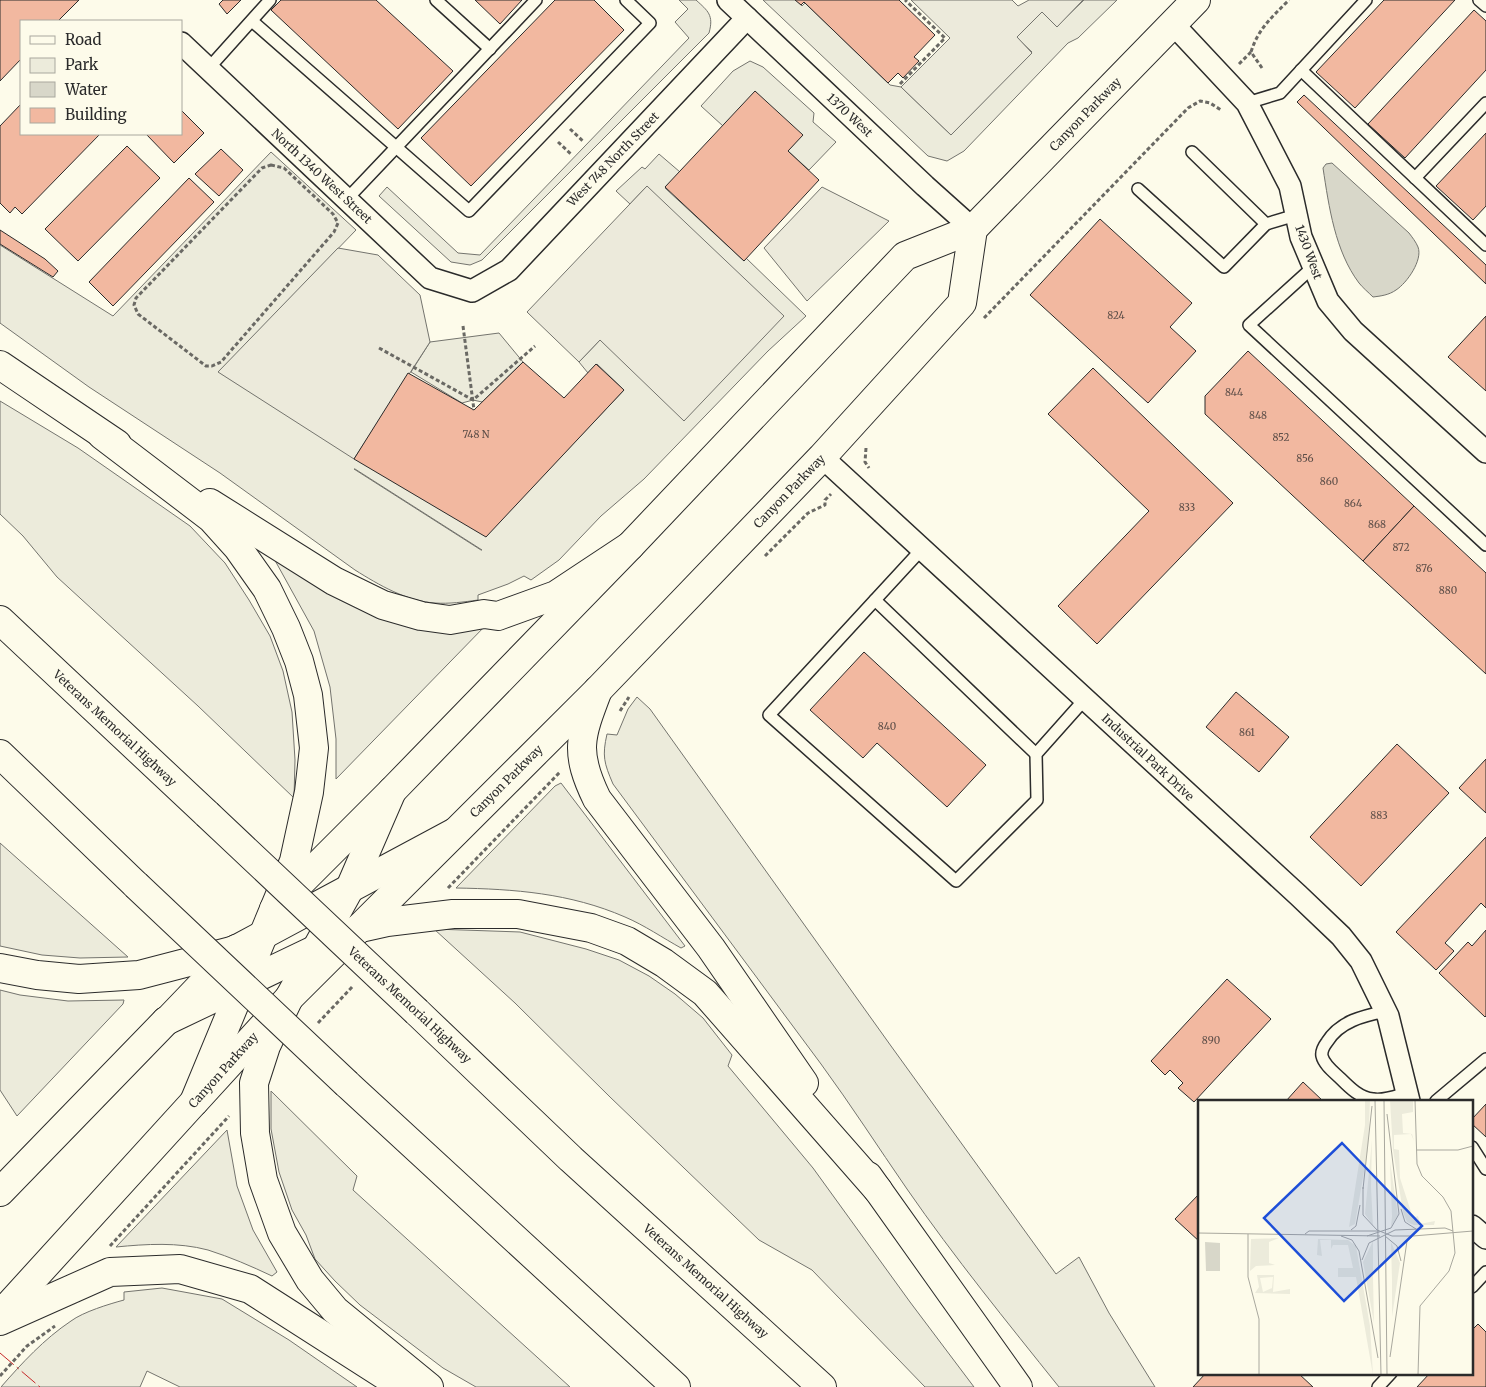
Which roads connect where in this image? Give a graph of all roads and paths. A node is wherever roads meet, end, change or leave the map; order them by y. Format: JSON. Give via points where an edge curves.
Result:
{"nodes":[{"id":1,"x":270,"y":0,"type":"edge"},
{"id":2,"x":436,"y":0,"type":"edge"},
{"id":3,"x":536,"y":0,"type":"edge"},
{"id":4,"x":626,"y":0,"type":"edge"},
{"id":5,"x":728,"y":0,"type":"edge"},
{"id":6,"x":905,"y":0,"type":"edge"},
{"id":7,"x":1196,"y":0,"type":"edge"},
{"id":8,"x":1289,"y":0,"type":"edge"},
{"id":9,"x":1366,"y":0,"type":"edge"},
{"id":10,"x":1479,"y":0,"type":"edge"},
{"id":11,"x":1486,"y":6,"type":"edge"},
{"id":12,"x":747,"y":18,"type":"junction"},
{"id":13,"x":252,"y":21,"type":"junction"},
{"id":14,"x":1173,"y":24,"type":"junction"},
{"id":15,"x":182,"y":45,"type":"edge"},
{"id":16,"x":490,"y":49,"type":"junction"},
{"id":17,"x":1262,"y":68,"type":"dead end"},
{"id":18,"x":208,"y":69,"type":"junction"},
{"id":19,"x":1300,"y":70,"type":"junction"},
{"id":20,"x":900,"y":84,"type":"dead end"},
{"id":21,"x":1246,"y":102,"type":"junction"},
{"id":22,"x":1486,"y":103,"type":"edge"},
{"id":23,"x":1223,"y":111,"type":"dead end"},
{"id":24,"x":396,"y":148,"type":"junction"},
{"id":25,"x":1192,"y":152,"type":"dead end"},
{"id":26,"x":1415,"y":178,"type":"junction"},
{"id":27,"x":1138,"y":189,"type":"dead end"},
{"id":28,"x":347,"y":199,"type":"junction"},
{"id":29,"x":1296,"y":215,"type":"junction"},
{"id":30,"x":1266,"y":224,"type":"junction"},
{"id":31,"x":973,"y":229,"type":"junction"},
{"id":32,"x":334,"y":232,"type":"joint"},
{"id":33,"x":1486,"y":245,"type":"edge"},
{"id":34,"x":1312,"y":267,"type":"junction"},
{"id":35,"x":472,"y":291,"type":"joint"},
{"id":36,"x":983,"y":319,"type":"dead end"},
{"id":37,"x":463,"y":326,"type":"dead end"},
{"id":38,"x":535,"y":346,"type":"dead end"},
{"id":39,"x":379,"y":348,"type":"dead end"},
{"id":40,"x":0,"y":365,"type":"edge"},
{"id":41,"x":473,"y":400,"type":"junction"},
{"id":42,"x":474,"y":410,"type":"dead end"},
{"id":43,"x":102,"y":435,"type":"junction"},
{"id":44,"x":866,"y":446,"type":"dead end"},
{"id":45,"x":1486,"y":452,"type":"edge"},
{"id":46,"x":822,"y":457,"type":"junction"},
{"id":47,"x":873,"y":471,"type":"dead end"},
{"id":48,"x":825,"y":500,"type":"dead end"},
{"id":49,"x":1486,"y":545,"type":"edge"},
{"id":50,"x":630,"y":546,"type":"junction"},
{"id":51,"x":922,"y":549,"type":"junction"},
{"id":52,"x":759,"y":563,"type":"dead end"},
{"id":53,"x":875,"y":600,"type":"junction"},
{"id":54,"x":0,"y":620,"type":"edge"},
{"id":55,"x":598,"y":690,"type":"junction"},
{"id":56,"x":634,"y":692,"type":"dead end"},
{"id":57,"x":1085,"y":699,"type":"junction"},
{"id":58,"x":617,"y":718,"type":"dead end"},
{"id":59,"x":0,"y":754,"type":"edge"},
{"id":60,"x":1036,"y":754,"type":"junction"},
{"id":61,"x":554,"y":778,"type":"dead end"},
{"id":62,"x":392,"y":791,"type":"junction"},
{"id":63,"x":455,"y":832,"type":"junction"},
{"id":64,"x":449,"y":886,"type":"dead end"},
{"id":65,"x":350,"y":888,"type":"junction"},
{"id":66,"x":274,"y":910,"type":"junction"},
{"id":67,"x":357,"y":929,"type":"junction"},
{"id":68,"x":263,"y":935,"type":"junction"},
{"id":69,"x":316,"y":949,"type":"junction"},
{"id":70,"x":235,"y":950,"type":"junction"},
{"id":71,"x":0,"y":968,"type":"edge"},
{"id":72,"x":243,"y":984,"type":"junction"},
{"id":73,"x":355,"y":985,"type":"dead end"},
{"id":74,"x":289,"y":998,"type":"junction"},
{"id":75,"x":1386,"y":1011,"type":"junction"},
{"id":76,"x":166,"y":1021,"type":"junction"},
{"id":77,"x":314,"y":1026,"type":"dead end"},
{"id":78,"x":1486,"y":1059,"type":"edge"},
{"id":79,"x":1408,"y":1097,"type":"edge"},
{"id":80,"x":1440,"y":1099,"type":"edge"},
{"id":81,"x":194,"y":1102,"type":"junction"},
{"id":82,"x":224,"y":1120,"type":"dead end"},
{"id":83,"x":1474,"y":1150,"type":"edge"},
{"id":84,"x":1486,"y":1169,"type":"edge"},
{"id":85,"x":878,"y":1190,"type":"junction"},
{"id":86,"x":0,"y":1192,"type":"edge"},
{"id":87,"x":1474,"y":1228,"type":"edge"},
{"id":88,"x":1486,"y":1238,"type":"edge"},
{"id":89,"x":106,"y":1250,"type":"dead end"},
{"id":90,"x":1486,"y":1272,"type":"edge"},
{"id":91,"x":1474,"y":1285,"type":"edge"},
{"id":92,"x":0,"y":1315,"type":"edge"},
{"id":93,"x":0,"y":1321,"type":"edge"},
{"id":94,"x":62,"y":1321,"type":"dead end"},
{"id":95,"x":1389,"y":1374,"type":"edge"},
{"id":96,"x":0,"y":1376,"type":"edge"},
{"id":97,"x":403,"y":1387,"type":"edge"},
{"id":98,"x":429,"y":1387,"type":"edge"},
{"id":99,"x":676,"y":1387,"type":"edge"},
{"id":100,"x":822,"y":1387,"type":"edge"},
{"id":101,"x":1018,"y":1387,"type":"edge"},
{"id":102,"x":1378,"y":1387,"type":"edge"}],
"edges":[{"from":1,"to":13,"type":"lane"},
{"from":2,"to":16,"type":"lane"},
{"from":3,"to":16,"type":"lane"},
{"from":4,"to":24,"type":"lane","via":[[650,23],[469,211]]},
{"from":5,"to":12,"type":"street","name":"1370 West"},
{"from":6,"to":20,"type":"path","via":[[945,38]]},
{"from":7,"to":14,"type":"main road","name":"Canyon Parkway"},
{"from":8,"to":17,"type":"path","via":[[1255,39],[1251,52]]},
{"from":9,"to":19,"type":"lane"},
{"from":10,"to":11,"type":"lane"},
{"from":12,"to":31,"type":"street","name":"1370 West"},
{"from":12,"to":35,"type":"street","name":"West 748 North Street","via":[[509,270]]},
{"from":13,"to":18,"type":"lane"},
{"from":13,"to":24,"type":"lane"},
{"from":14,"to":21,"type":"street","name":"1430 West"},
{"from":14,"to":31,"type":"main road","name":"Canyon Parkway"},
{"from":15,"to":18,"type":"street","name":"North 1340 West Street"},
{"from":16,"to":24,"type":"lane"},
{"from":18,"to":28,"type":"street","name":"North 1340 West Street"},
{"from":19,"to":21,"type":"lane","via":[[1280,93]]},
{"from":19,"to":26,"type":"lane"},
{"from":21,"to":29,"type":"street","name":"1430 West","via":[[1290,186]]},
{"from":22,"to":26,"type":"lane"},
{"from":23,"to":36,"type":"path","via":[[1200,100],[1188,108]]},
{"from":24,"to":28,"type":"lane"},
{"from":25,"to":30,"type":"lane"},
{"from":26,"to":33,"type":"lane"},
{"from":27,"to":30,"type":"lane","via":[[1224,267]]},
{"from":28,"to":35,"type":"street","name":"North 1340 West Street","via":[[430,278]]},
{"from":29,"to":30,"type":"lane"},
{"from":29,"to":34,"type":"street","name":"1430 West"},
{"from":31,"to":46,"type":"main road","name":"Canyon Parkway","via":[[962,303]]},
{"from":31,"to":50,"type":"main road","name":"Canyon Parkway","via":[[905,256]]},
{"from":32,"to":32,"type":"path","via":[[338,223],[333,214],[284,168],[270,165],[262,168],[136,298],[134,306],[138,314],[206,366],[212,366],[221,362]]},
{"from":34,"to":45,"type":"street","name":"1430 West","via":[[1328,301],[1353,331]]},
{"from":34,"to":49,"type":"lane","via":[[1249,325]]},
{"from":37,"to":41,"type":"path"},
{"from":38,"to":41,"type":"path"},
{"from":39,"to":41,"type":"path"},
{"from":40,"to":43,"type":"main road"},
{"from":41,"to":42,"type":"path"},
{"from":43,"to":50,"type":"main road","via":[[334,581],[383,605],[421,616],[450,620],[484,614],[498,616],[556,595]]},
{"from":43,"to":66,"type":"main road","via":[[211,518],[238,548],[267,589],[299,661],[308,695],[314,748],[309,792],[294,861]]},
{"from":44,"to":47,"type":"path","via":[[865,462]]},
{"from":46,"to":51,"type":"street","name":"Industrial Park Drive"},
{"from":46,"to":55,"type":"main road","name":"Canyon Parkway"},
{"from":48,"to":52,"type":"path","via":[[825,505],[808,513]]},
{"from":50,"to":62,"type":"main road","name":"Canyon Parkway"},
{"from":51,"to":53,"type":"lane"},
{"from":51,"to":57,"type":"street","name":"Industrial Park Drive"},
{"from":53,"to":60,"type":"lane"},
{"from":53,"to":60,"type":"lane","via":[[769,715],[956,881],[1037,800]]},
{"from":54,"to":100,"type":"main road","name":"Veterans Memorial Highway","bridge":true,"via":[[571,1159]]},
{"from":55,"to":63,"type":"main road","name":"Canyon Parkway"},
{"from":55,"to":85,"type":"main road","via":[[581,743],[588,780],[597,799],[711,948]]},
{"from":56,"to":58,"type":"path"},
{"from":57,"to":60,"type":"lane"},
{"from":57,"to":75,"type":"street","name":"Industrial Park Drive","via":[[1341,936],[1361,961]]},
{"from":59,"to":99,"type":"main road","bridge":true,"via":[[347,1084]]},
{"from":61,"to":64,"type":"path"},
{"from":62,"to":65,"type":"main road"},
{"from":62,"to":66,"type":"main road","name":"Canyon Parkway"},
{"from":63,"to":65,"type":"main road"},
{"from":63,"to":67,"type":"main road","name":"Canyon Parkway"},
{"from":65,"to":68,"type":"main road"},
{"from":65,"to":69,"type":"main road"},
{"from":66,"to":68,"type":"main road"},
{"from":66,"to":70,"type":"main road","name":"Canyon Parkway"},
{"from":67,"to":69,"type":"main road"},
{"from":67,"to":74,"type":"main road","name":"Canyon Parkway"},
{"from":67,"to":85,"type":"main road","via":[[453,914],[518,914],[591,928],[627,941],[705,993]]},
{"from":68,"to":70,"type":"main road"},
{"from":68,"to":72,"type":"main road"},
{"from":69,"to":72,"type":"main road"},
{"from":69,"to":74,"type":"main road"},
{"from":70,"to":71,"type":"main road","via":[[139,975],[79,979]]},
{"from":70,"to":76,"type":"main road","name":"Canyon Parkway"},
{"from":72,"to":76,"type":"main road"},
{"from":72,"to":81,"type":"main road"},
{"from":73,"to":77,"type":"path"},
{"from":74,"to":81,"type":"main road","name":"Canyon Parkway"},
{"from":74,"to":98,"type":"main road","via":[[266,1046],[254,1083],[255,1133],[263,1180],[282,1233],[310,1280],[335,1310]]},
{"from":75,"to":79,"type":"street","name":"Industrial Park Drive"},
{"from":75,"to":79,"type":"lane","via":[[1360,1017],[1334,1032],[1322,1050],[1322,1057],[1344,1082],[1364,1098]]},
{"from":76,"to":86,"type":"main road","name":"Canyon Parkway"},
{"from":78,"to":80,"type":"lane"},
{"from":81,"to":92,"type":"main road","name":"Canyon Parkway"},
{"from":82,"to":89,"type":"path"},
{"from":83,"to":84,"type":"lane"},
{"from":85,"to":101,"type":"main road"},
{"from":87,"to":88,"type":"street"},
{"from":90,"to":91,"type":"lane"},
{"from":93,"to":97,"type":"main road","via":[[110,1272],[180,1269],[250,1289]]},
{"from":94,"to":96,"type":"path","via":[[27,1346]]},
{"from":95,"to":102,"type":"lane"}]}
